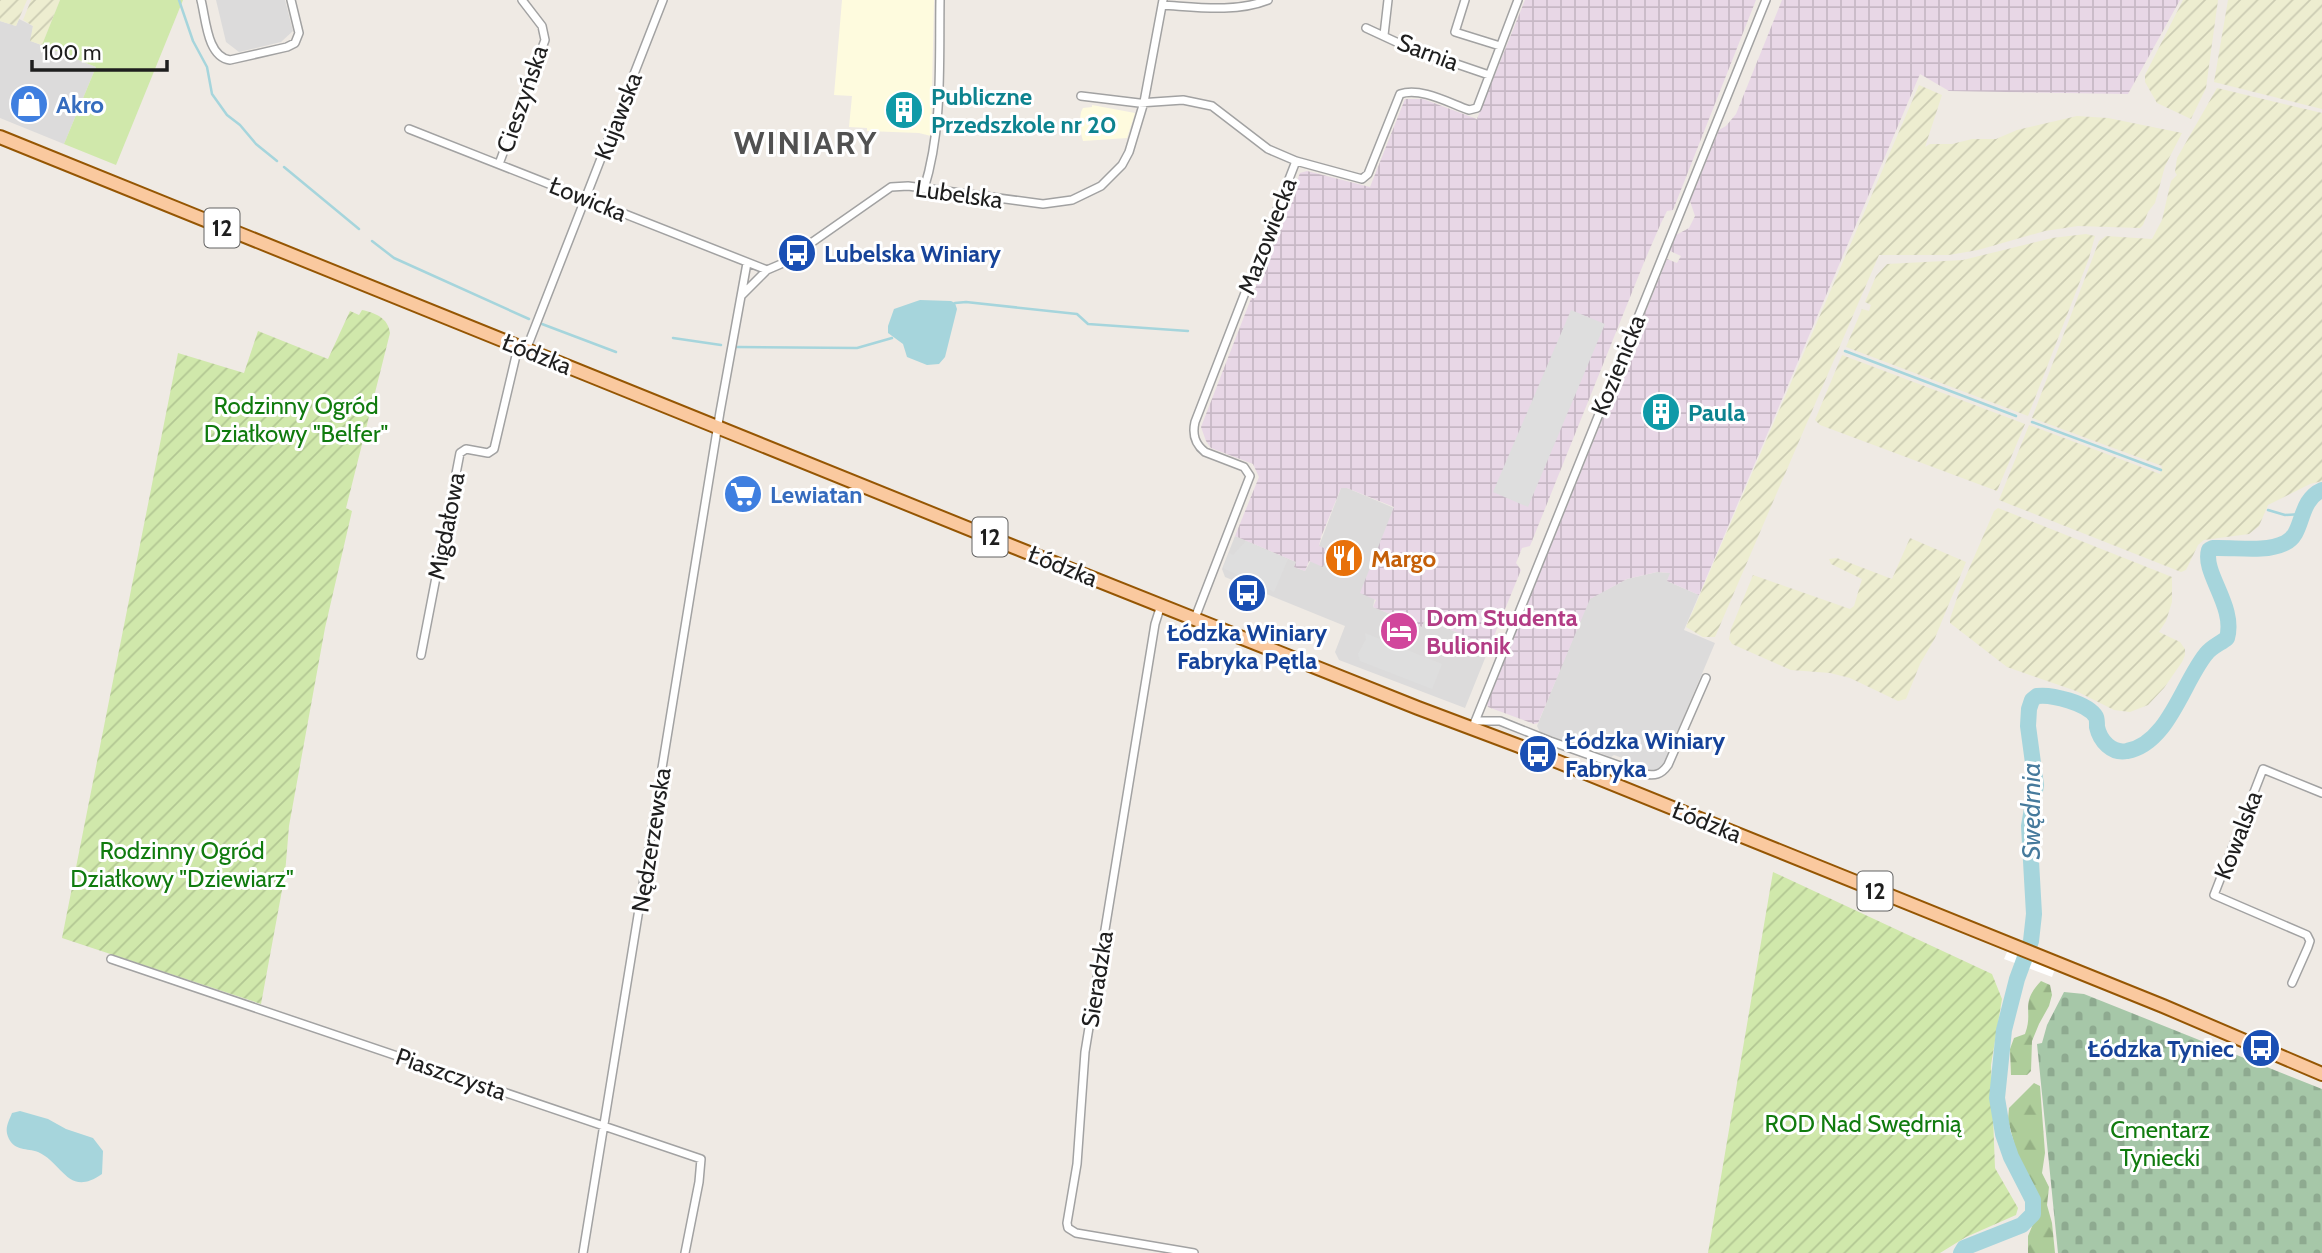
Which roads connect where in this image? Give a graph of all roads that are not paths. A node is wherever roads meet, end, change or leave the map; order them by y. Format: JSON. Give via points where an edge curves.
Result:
{"nodes":[{"id":1,"x":201,"y":0,"type":"edge"},
{"id":2,"x":291,"y":0,"type":"edge"},
{"id":3,"x":522,"y":0,"type":"edge"},
{"id":4,"x":663,"y":0,"type":"edge"},
{"id":5,"x":940,"y":0,"type":"edge"},
{"id":6,"x":1268,"y":0,"type":"edge"},
{"id":7,"x":1388,"y":0,"type":"edge"},
{"id":8,"x":1465,"y":0,"type":"edge"},
{"id":9,"x":1518,"y":0,"type":"edge"},
{"id":10,"x":1766,"y":0,"type":"edge"},
{"id":11,"x":1162,"y":2,"type":"edge"},
{"id":12,"x":1366,"y":29,"type":"dead end"},
{"id":13,"x":1384,"y":35,"type":"junction"},
{"id":14,"x":1500,"y":46,"type":"junction"},
{"id":15,"x":1489,"y":75,"type":"junction"},
{"id":16,"x":1081,"y":96,"type":"dead end"},
{"id":17,"x":1144,"y":102,"type":"junction"},
{"id":18,"x":410,"y":129,"type":"dead end"},
{"id":19,"x":0,"y":137,"type":"edge"},
{"id":20,"x":1296,"y":161,"type":"junction"},
{"id":21,"x":499,"y":164,"type":"junction"},
{"id":22,"x":924,"y":189,"type":"junction"},
{"id":23,"x":586,"y":198,"type":"junction"},
{"id":24,"x":747,"y":263,"type":"junction"},
{"id":25,"x":767,"y":270,"type":"junction"},
{"id":26,"x":740,"y":299,"type":"junction"},
{"id":27,"x":522,"y":348,"type":"junction"},
{"id":28,"x":718,"y":427,"type":"junction"},
{"id":29,"x":1161,"y":605,"type":"junction"},
{"id":30,"x":1195,"y":618,"type":"junction"},
{"id":31,"x":421,"y":655,"type":"dead end"},
{"id":32,"x":1706,"y":678,"type":"dead end"},
{"id":33,"x":1473,"y":725,"type":"junction"},
{"id":34,"x":2322,"y":793,"type":"edge"},
{"id":35,"x":111,"y":959,"type":"dead end"},
{"id":36,"x":2292,"y":983,"type":"dead end"},
{"id":37,"x":2322,"y":1074,"type":"edge"},
{"id":38,"x":603,"y":1126,"type":"junction"},
{"id":39,"x":583,"y":1253,"type":"edge"},
{"id":40,"x":685,"y":1253,"type":"edge"},
{"id":41,"x":1194,"y":1253,"type":"edge"}],
"edges":[{"from":1,"to":2,"type":"street","via":[[213,47],[221,59],[230,60],[287,47],[297,40]]},
{"from":3,"to":21,"type":"street","name":"Cieszyńska","via":[[542,26],[545,40]]},
{"from":4,"to":23,"type":"street","name":"Kujawska"},
{"from":5,"to":22,"type":"street","via":[[937,132]]},
{"from":6,"to":11,"type":"street","via":[[1228,7]]},
{"from":7,"to":13,"type":"street"},
{"from":8,"to":14,"type":"street","via":[[1455,32]]},
{"from":9,"to":14,"type":"street","name":"Mazowiecka"},
{"from":10,"to":33,"type":"street","name":"Kozienicka"},
{"from":11,"to":17,"type":"street","name":"Lubelska"},
{"from":12,"to":13,"type":"street","name":"Sarnia"},
{"from":13,"to":15,"type":"street","name":"Sarnia"},
{"from":14,"to":15,"type":"street","name":"Mazowiecka"},
{"from":15,"to":20,"type":"street","name":"Mazowiecka","via":[[1472,111],[1423,94],[1400,94],[1366,177],[1359,179]]},
{"from":16,"to":17,"type":"street"},
{"from":17,"to":20,"type":"street","via":[[1183,100],[1212,106],[1259,143]]},
{"from":17,"to":22,"type":"street","name":"Lubelska","via":[[1124,161],[1101,186],[1079,198],[1034,204]]},
{"from":18,"to":21,"type":"street","name":"Łowicka"},
{"from":19,"to":27,"type":"main road","name":"Łódzka","number":"12"},
{"from":20,"to":30,"type":"street","name":"Mazowiecka","via":[[1194,428],[1200,448],[1244,467],[1250,476]]},
{"from":21,"to":23,"type":"street","name":"Łowicka"},
{"from":22,"to":25,"type":"street","name":"Lubelska","via":[[891,187]]},
{"from":23,"to":24,"type":"street","name":"Łowicka"},
{"from":23,"to":27,"type":"street","name":"Kujawska"},
{"from":24,"to":25,"type":"street","name":"Łowicka"},
{"from":24,"to":26,"type":"street"},
{"from":25,"to":26,"type":"street","name":"Lubelska"},
{"from":26,"to":28,"type":"street"},
{"from":27,"to":28,"type":"main road","name":"Łódzka","number":"12"},
{"from":27,"to":31,"type":"street","name":"Migdałowa","via":[[494,449],[460,453]]},
{"from":28,"to":29,"type":"main road","name":"Łódzka","number":"12"},
{"from":28,"to":38,"type":"street","name":"Nędzerzewska"},
{"from":29,"to":30,"type":"main road","name":"Łódzka","number":"12"},
{"from":29,"to":41,"type":"street","name":"Sieradzka","via":[[1085,1052],[1077,1164],[1067,1223],[1076,1233]]},
{"from":30,"to":33,"type":"main road","name":"Łódzka","number":"12"},
{"from":32,"to":33,"type":"street","via":[[1668,765],[1657,775],[1643,774],[1494,719]]},
{"from":33,"to":37,"type":"main road","name":"Łódzka","number":"12"},
{"from":34,"to":36,"type":"street","name":"Kowalska","via":[[2263,769],[2214,895],[2307,935],[2310,941]]},
{"from":35,"to":38,"type":"street","name":"Piaszczysta"},
{"from":38,"to":39,"type":"street","name":"Nędzerzewska"},
{"from":38,"to":40,"type":"street","name":"Piaszczysta","via":[[701,1159]]}]}
